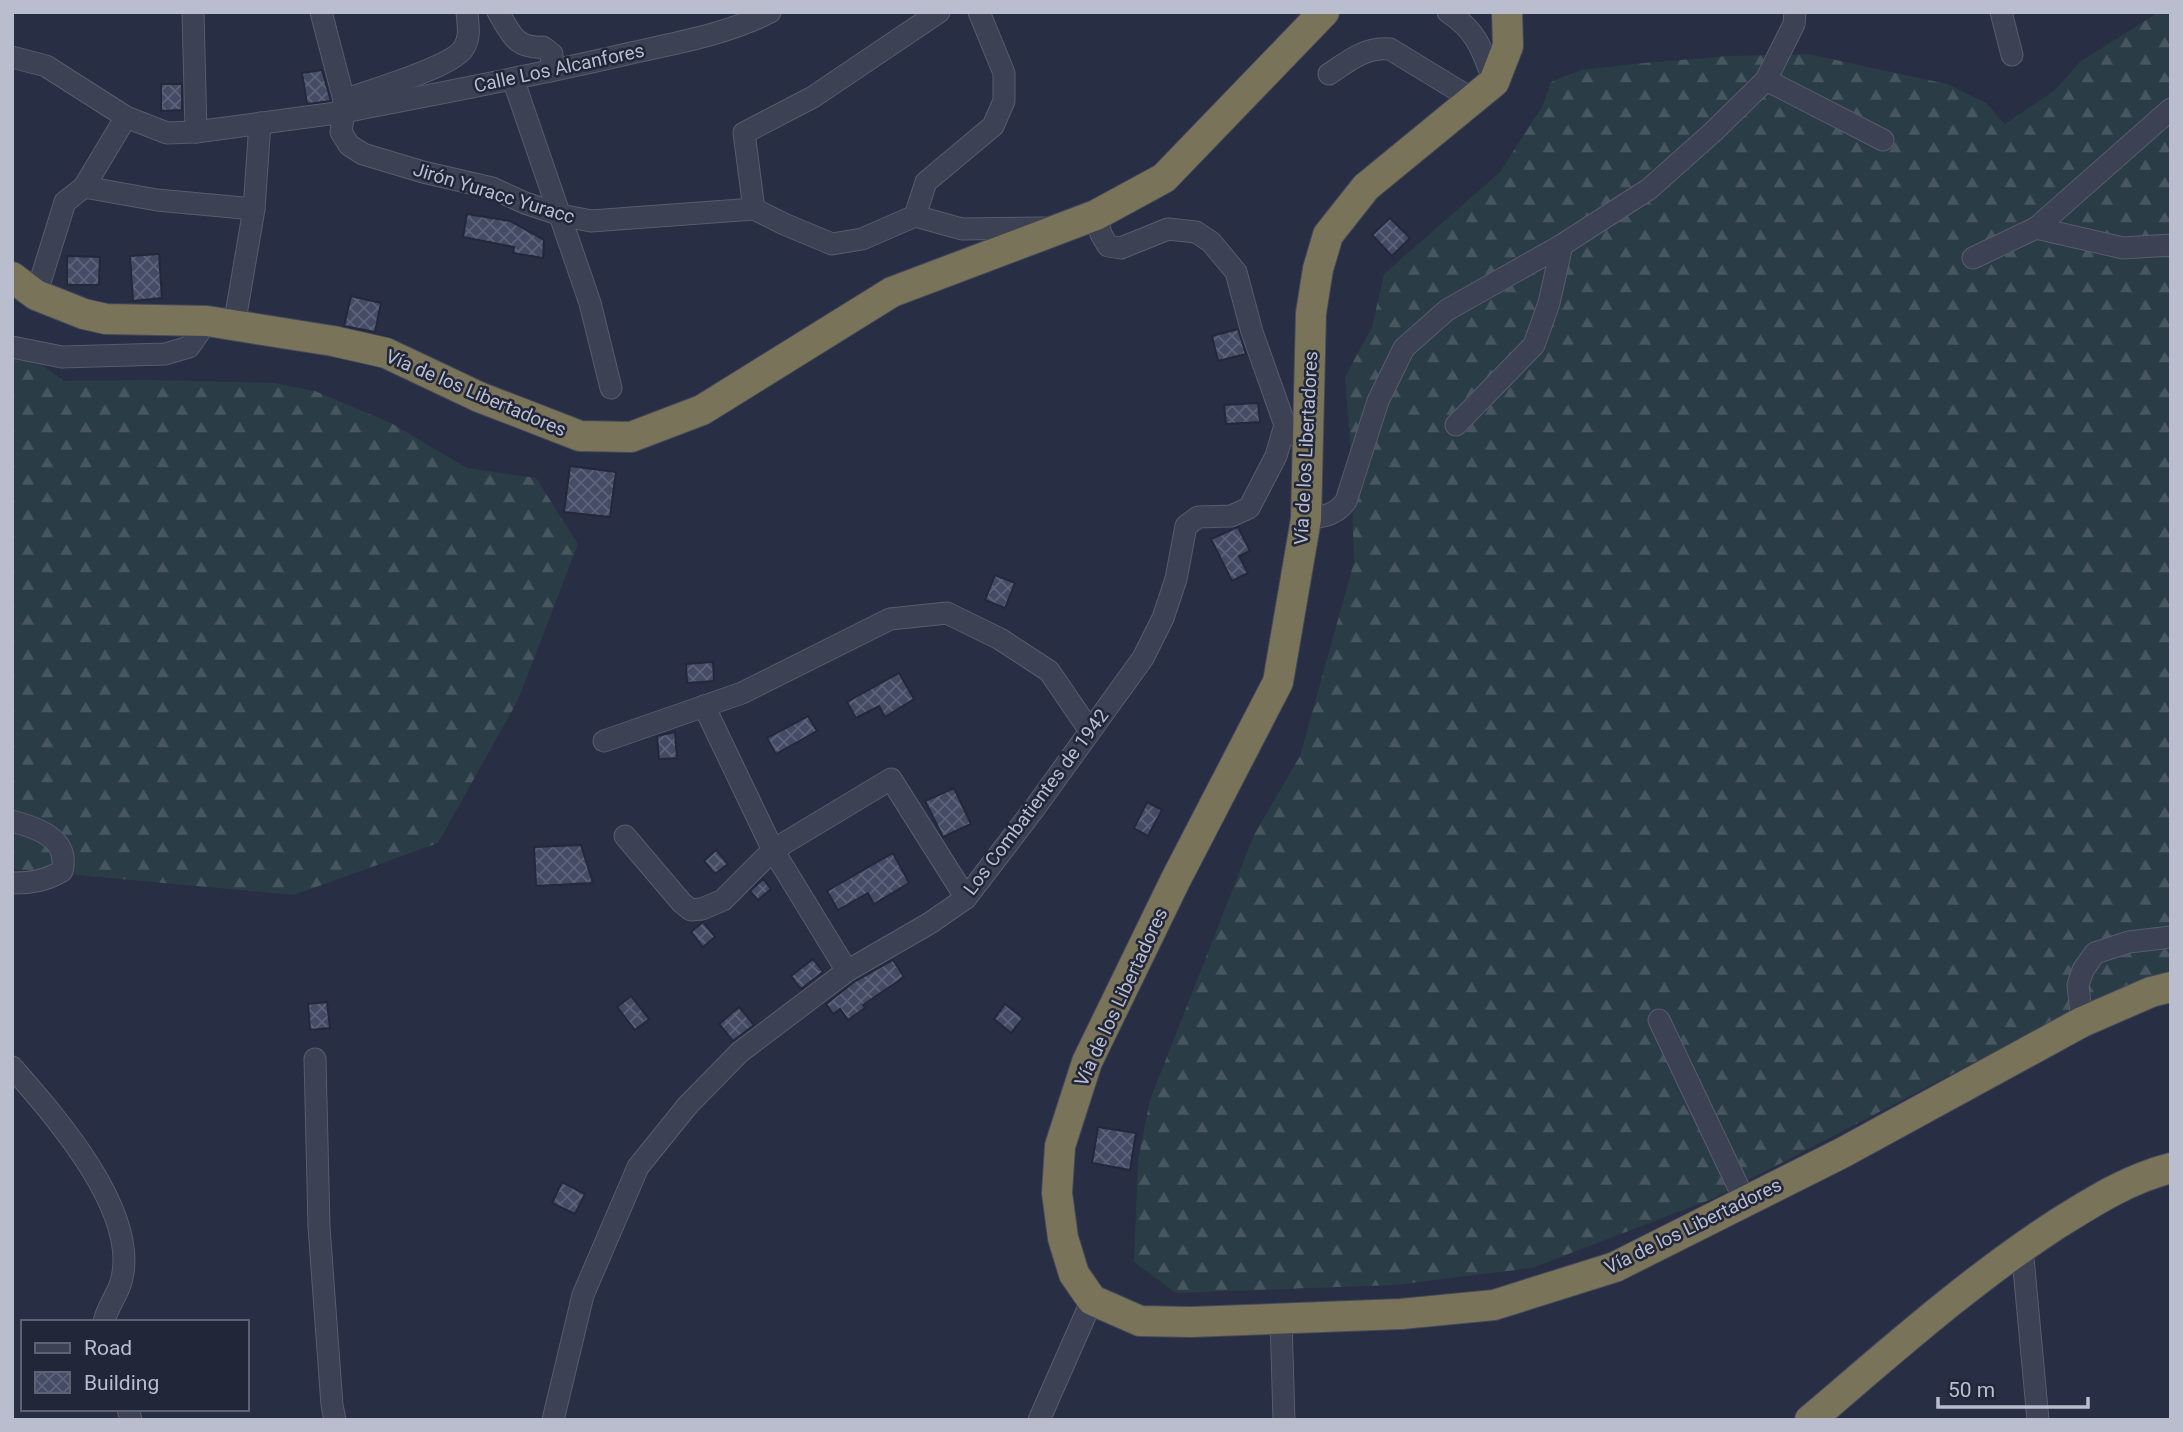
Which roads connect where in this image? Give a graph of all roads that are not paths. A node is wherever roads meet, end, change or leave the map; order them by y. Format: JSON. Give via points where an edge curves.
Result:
{"nodes":[{"id":1,"x":193,"y":12,"type":"edge"},
{"id":2,"x":321,"y":12,"type":"edge"},
{"id":3,"x":478,"y":12,"type":"edge"},
{"id":4,"x":498,"y":12,"type":"edge"},
{"id":5,"x":770,"y":12,"type":"edge"},
{"id":6,"x":939,"y":12,"type":"edge"},
{"id":7,"x":979,"y":12,"type":"edge"},
{"id":8,"x":1324,"y":12,"type":"edge"},
{"id":9,"x":1448,"y":12,"type":"edge"},
{"id":10,"x":1507,"y":12,"type":"edge"},
{"id":11,"x":1795,"y":12,"type":"edge"},
{"id":12,"x":2001,"y":12,"type":"edge"},
{"id":13,"x":740,"y":19,"type":"edge"},
{"id":14,"x":468,"y":23,"type":"edge"},
{"id":15,"x":2012,"y":55,"type":"dead end"},
{"id":16,"x":12,"y":57,"type":"edge"},
{"id":17,"x":551,"y":72,"type":"junction"},
{"id":18,"x":1329,"y":75,"type":"dead end"},
{"id":19,"x":513,"y":79,"type":"junction"},
{"id":20,"x":1766,"y":79,"type":"junction"},
{"id":21,"x":1483,"y":90,"type":"junction"},
{"id":22,"x":344,"y":106,"type":"junction"},
{"id":23,"x":2171,"y":109,"type":"edge"},
{"id":24,"x":126,"y":117,"type":"junction"},
{"id":25,"x":260,"y":123,"type":"junction"},
{"id":26,"x":196,"y":132,"type":"junction"},
{"id":27,"x":1883,"y":139,"type":"dead end"},
{"id":28,"x":83,"y":187,"type":"junction"},
{"id":29,"x":254,"y":209,"type":"junction"},
{"id":30,"x":754,"y":209,"type":"junction"},
{"id":31,"x":561,"y":215,"type":"junction"},
{"id":32,"x":1096,"y":215,"type":"junction"},
{"id":33,"x":915,"y":216,"type":"junction"},
{"id":34,"x":1058,"y":228,"type":"junction"},
{"id":35,"x":2035,"y":228,"type":"junction"},
{"id":36,"x":1562,"y":245,"type":"junction"},
{"id":37,"x":2171,"y":245,"type":"edge"},
{"id":38,"x":1973,"y":258,"type":"dead end"},
{"id":39,"x":12,"y":277,"type":"edge"},
{"id":40,"x":36,"y":295,"type":"junction"},
{"id":41,"x":220,"y":324,"type":"junction"},
{"id":42,"x":12,"y":347,"type":"edge"},
{"id":43,"x":611,"y":388,"type":"dead end"},
{"id":44,"x":1285,"y":425,"type":"junction"},
{"id":45,"x":1456,"y":425,"type":"dead end"},
{"id":46,"x":1308,"y":449,"type":"junction"},
{"id":47,"x":1306,"y":519,"type":"junction"},
{"id":48,"x":704,"y":706,"type":"junction"},
{"id":49,"x":1090,"y":730,"type":"junction"},
{"id":50,"x":604,"y":741,"type":"dead end"},
{"id":51,"x":12,"y":821,"type":"edge"},
{"id":52,"x":625,"y":836,"type":"dead end"},
{"id":53,"x":773,"y":850,"type":"junction"},
{"id":54,"x":12,"y":883,"type":"edge"},
{"id":55,"x":966,"y":898,"type":"junction"},
{"id":56,"x":2171,"y":937,"type":"edge"},
{"id":57,"x":847,"y":971,"type":"junction"},
{"id":58,"x":2171,"y":987,"type":"edge"},
{"id":59,"x":1658,"y":1020,"type":"dead end"},
{"id":60,"x":2081,"y":1022,"type":"junction"},
{"id":61,"x":314,"y":1059,"type":"dead end"},
{"id":62,"x":12,"y":1067,"type":"edge"},
{"id":63,"x":2171,"y":1168,"type":"edge"},
{"id":64,"x":1746,"y":1203,"type":"junction"},
{"id":65,"x":2022,"y":1247,"type":"junction"},
{"id":66,"x":1092,"y":1300,"type":"junction"},
{"id":67,"x":1281,"y":1319,"type":"junction"},
{"id":68,"x":105,"y":1320,"type":"edge"},
{"id":69,"x":335,"y":1420,"type":"edge"},
{"id":70,"x":553,"y":1420,"type":"edge"},
{"id":71,"x":1039,"y":1420,"type":"edge"},
{"id":72,"x":1284,"y":1420,"type":"edge"},
{"id":73,"x":1810,"y":1420,"type":"edge"},
{"id":74,"x":2038,"y":1420,"type":"edge"}],
"edges":[{"from":1,"to":26,"type":"street"},
{"from":2,"to":22,"type":"street"},
{"from":3,"to":14,"type":"street"},
{"from":4,"to":17,"type":"street","via":[[515,40],[552,54]]},
{"from":5,"to":13,"type":"street","name":"Calle Los Alcanfores"},
{"from":6,"to":30,"type":"street","via":[[813,97],[744,133]]},
{"from":7,"to":33,"type":"street","via":[[1004,73],[1004,101],[993,127],[926,182]]},
{"from":8,"to":32,"type":"highway","name":"Vía de los Libertadores","via":[[1164,178]]},
{"from":9,"to":21,"type":"street","via":[[1477,38]]},
{"from":10,"to":21,"type":"highway","name":"Vía de los Libertadores","via":[[1508,46]]},
{"from":11,"to":20,"type":"street","via":[[1794,24]]},
{"from":12,"to":15,"type":"street"},
{"from":13,"to":17,"type":"street","name":"Calle Los Alcanfores"},
{"from":14,"to":22,"type":"street","via":[[463,50]]},
{"from":16,"to":24,"type":"street","via":[[46,66]]},
{"from":17,"to":19,"type":"street","name":"Calle Los Alcanfores"},
{"from":18,"to":21,"type":"street","via":[[1362,52],[1390,49]]},
{"from":19,"to":22,"type":"street","name":"Calle Los Alcanfores"},
{"from":19,"to":31,"type":"street"},
{"from":20,"to":27,"type":"street"},
{"from":20,"to":36,"type":"street","via":[[1649,189]]},
{"from":21,"to":46,"type":"highway","name":"Vía de los Libertadores","via":[[1366,187],[1328,235],[1311,313]]},
{"from":22,"to":25,"type":"street"},
{"from":22,"to":31,"type":"street","name":"Jirón Yuracc Yuracc","via":[[341,132],[349,145],[363,154],[492,188]]},
{"from":23,"to":35,"type":"street"},
{"from":24,"to":26,"type":"street","via":[[167,133]]},
{"from":24,"to":28,"type":"street"},
{"from":25,"to":26,"type":"street"},
{"from":25,"to":29,"type":"street"},
{"from":28,"to":29,"type":"street"},
{"from":28,"to":40,"type":"street","via":[[65,202]]},
{"from":29,"to":41,"type":"street"},
{"from":30,"to":31,"type":"street","name":"Jirón Yuracc Yuracc","via":[[591,221]]},
{"from":30,"to":33,"type":"street","via":[[832,244],[862,239]]},
{"from":31,"to":43,"type":"street"},
{"from":32,"to":34,"type":"highway","name":"Vía de los Libertadores"},
{"from":32,"to":44,"type":"street","via":[[1108,246],[1121,248],[1168,229],[1196,232],[1225,256],[1237,272],[1252,332]]},
{"from":33,"to":34,"type":"street","via":[[962,229]]},
{"from":34,"to":41,"type":"highway","name":"Vía de los Libertadores","via":[[892,292],[702,410],[631,437],[580,436],[479,397],[386,353]]},
{"from":35,"to":37,"type":"street","via":[[2123,248]]},
{"from":35,"to":38,"type":"street"},
{"from":36,"to":45,"type":"street","via":[[1534,345]]},
{"from":36,"to":47,"type":"street","via":[[1447,310],[1404,348],[1378,401],[1346,501],[1332,514]]},
{"from":39,"to":40,"type":"highway","name":"Vía de los Libertadores"},
{"from":40,"to":41,"type":"highway","name":"Vía de los Libertadores","via":[[106,319]]},
{"from":41,"to":42,"type":"street","via":[[189,347],[165,354],[62,357]]},
{"from":44,"to":46,"type":"street"},
{"from":44,"to":49,"type":"street","name":"Los Combatientes de 1942","via":[[1276,456],[1249,508],[1231,516],[1198,517],[1186,526],[1163,618],[1143,658]]},
{"from":46,"to":47,"type":"highway","name":"Vía de los Libertadores"},
{"from":47,"to":66,"type":"highway","name":"Vía de los Libertadores","via":[[1278,682],[1087,1062],[1060,1146],[1057,1193],[1063,1238],[1074,1274]]},
{"from":48,"to":49,"type":"street","via":[[742,693],[890,619],[947,613],[1049,670]]},
{"from":48,"to":50,"type":"street"},
{"from":48,"to":53,"type":"street"},
{"from":49,"to":55,"type":"street","name":"Los Combatientes de 1942"},
{"from":51,"to":54,"type":"street","via":[[44,833],[60,845],[65,859],[62,871],[47,879]]},
{"from":52,"to":53,"type":"street","via":[[691,910],[723,900]]},
{"from":53,"to":55,"type":"street","via":[[891,779]]},
{"from":53,"to":57,"type":"street"},
{"from":55,"to":57,"type":"street","name":"Los Combatientes de 1942"},
{"from":56,"to":60,"type":"street","via":[[2130,942],[2095,953],[2078,985]]},
{"from":57,"to":70,"type":"street","name":"Los Combatientes de 1942","via":[[740,1052],[688,1105],[638,1167],[583,1295]]},
{"from":58,"to":60,"type":"highway","name":"Vía de los Libertadores"},
{"from":59,"to":64,"type":"street"},
{"from":60,"to":64,"type":"highway","name":"Vía de los Libertadores"},
{"from":61,"to":69,"type":"street","via":[[320,1239]]},
{"from":62,"to":68,"type":"street","via":[[103,1186],[117,1222],[124,1248],[122,1282]]},
{"from":63,"to":65,"type":"highway","via":[[2143,1175],[2101,1196]]},
{"from":64,"to":67,"type":"highway","name":"Vía de los Libertadores","via":[[1615,1267],[1494,1305]]},
{"from":65,"to":73,"type":"highway","via":[[1953,1298]]},
{"from":65,"to":74,"type":"street"},
{"from":66,"to":67,"type":"highway","name":"Vía de los Libertadores","via":[[1140,1321]]},
{"from":66,"to":71,"type":"street"},
{"from":67,"to":72,"type":"street"}]}
